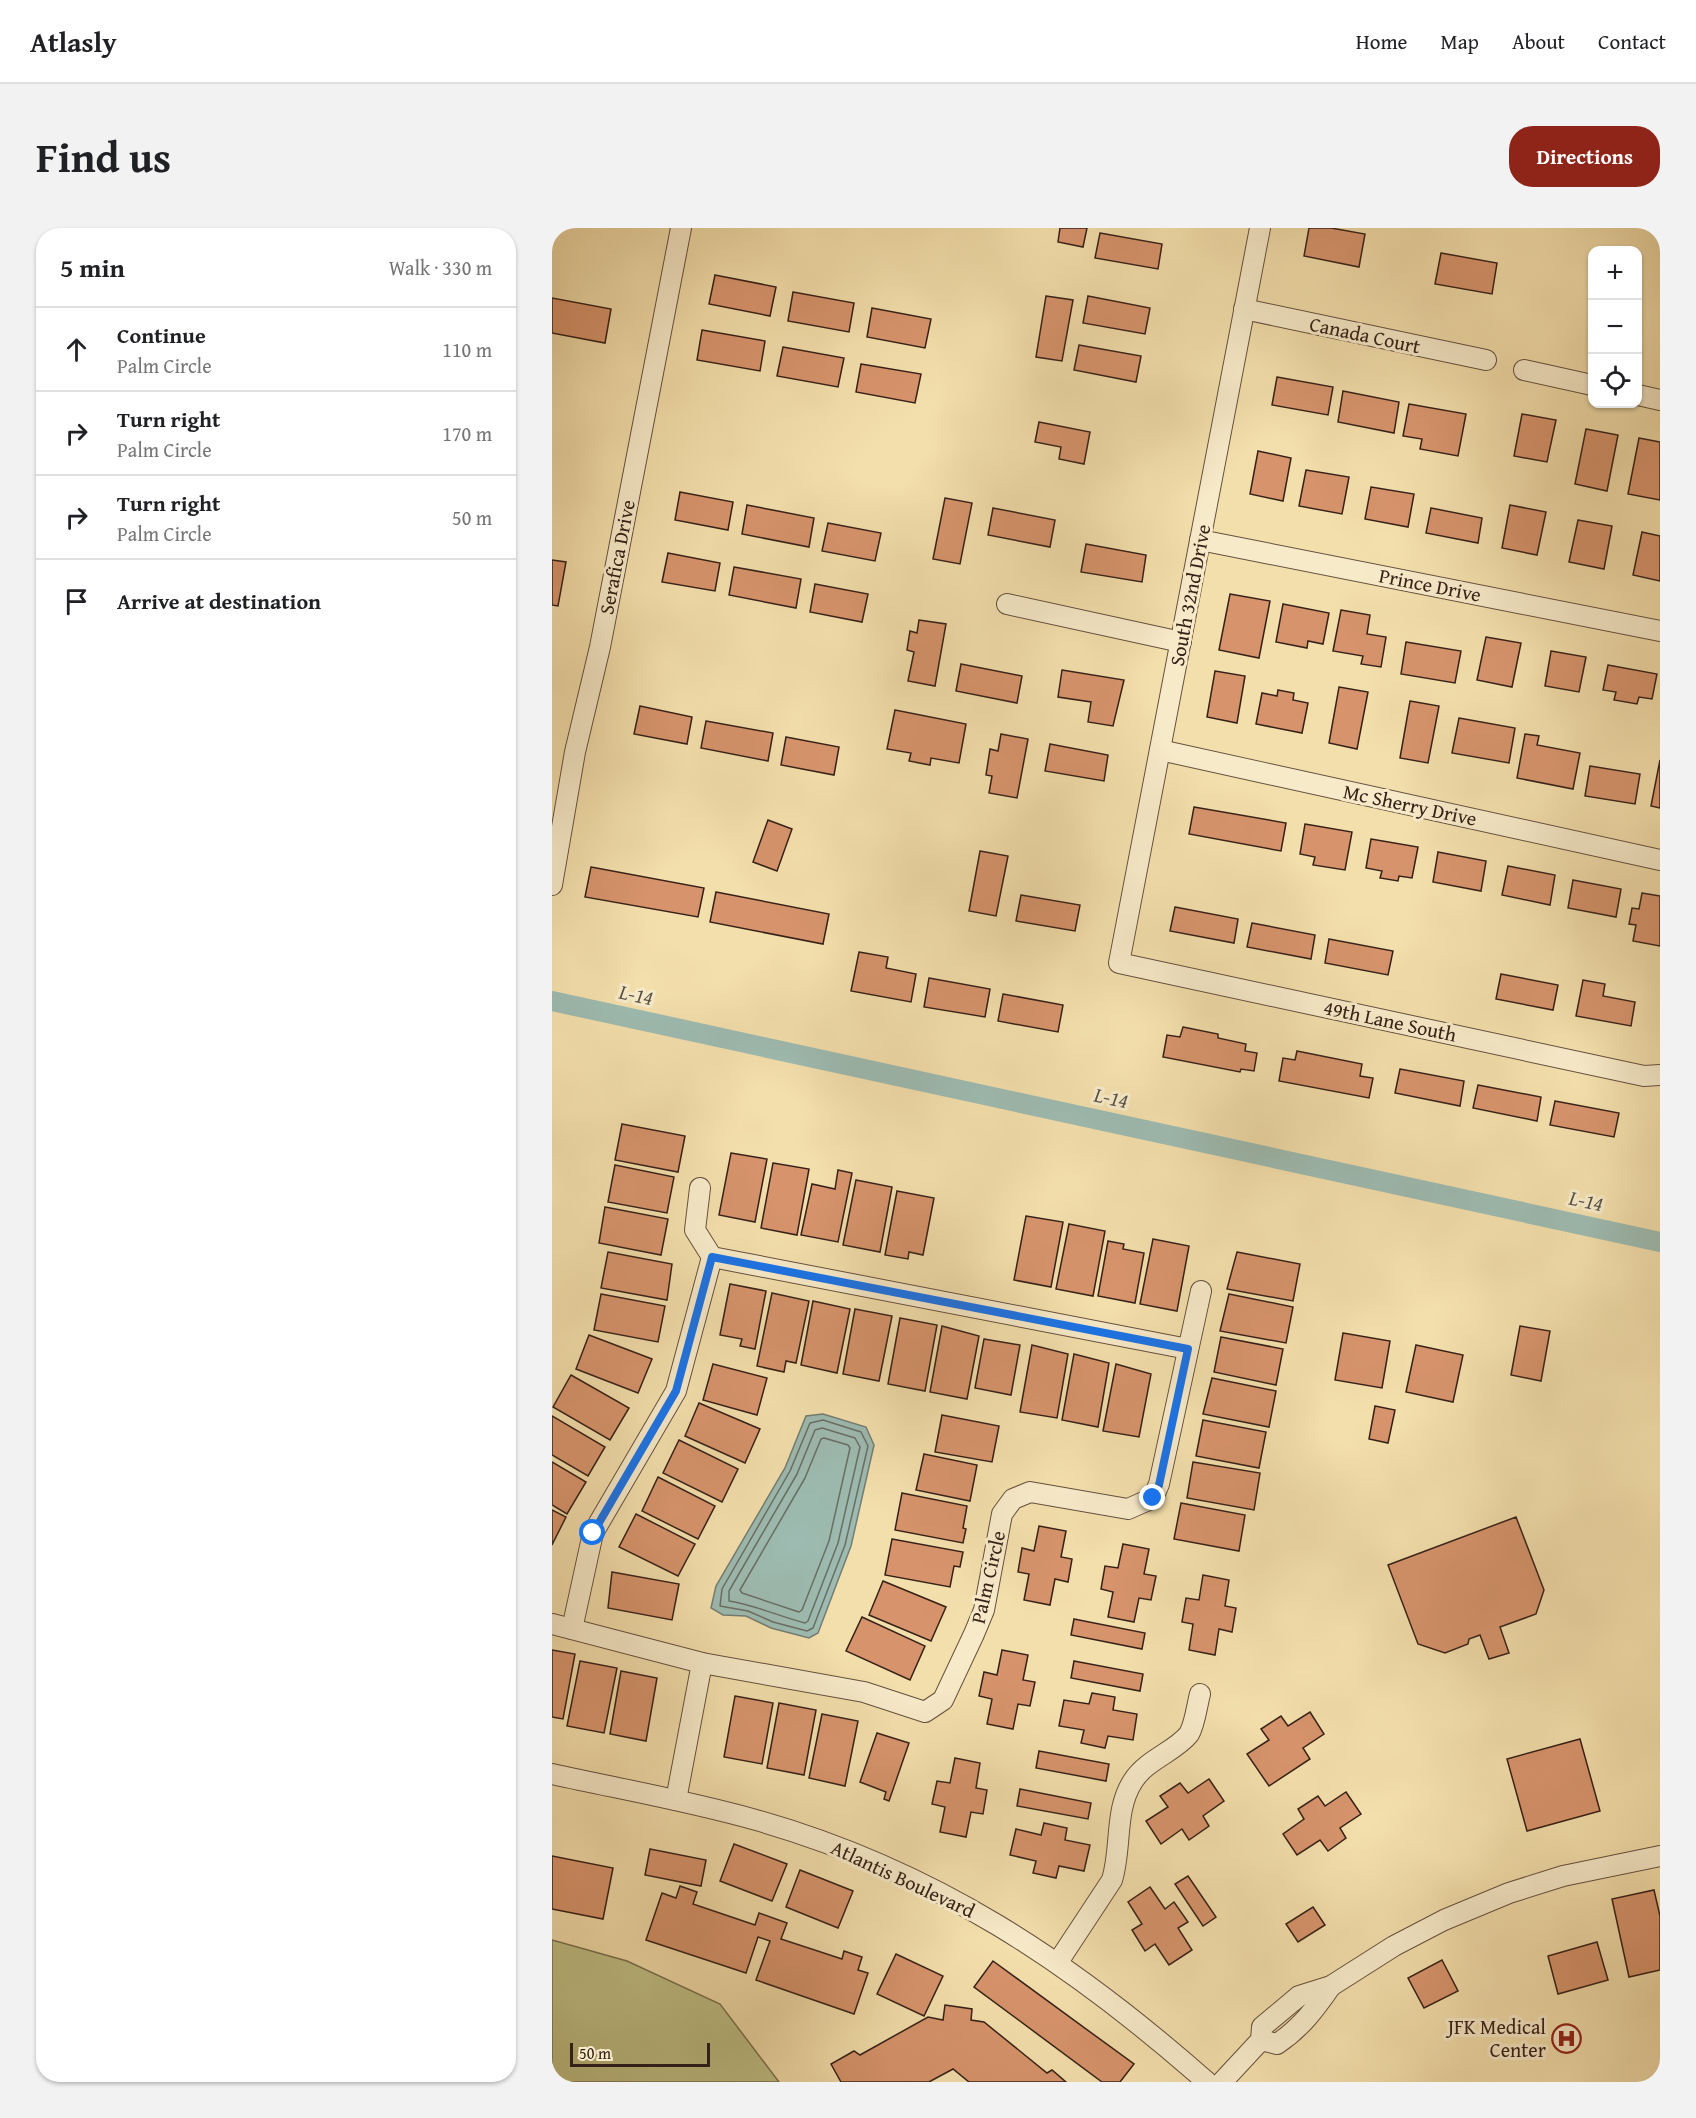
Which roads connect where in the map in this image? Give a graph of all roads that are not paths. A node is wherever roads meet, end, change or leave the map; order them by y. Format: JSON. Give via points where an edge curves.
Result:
{"nodes":[{"id":1,"x":681,"y":228,"type":"edge"},
{"id":2,"x":1260,"y":228,"type":"edge"},
{"id":3,"x":1244,"y":309,"type":"junction"},
{"id":4,"x":1486,"y":360,"type":"dead end"},
{"id":5,"x":1524,"y":370,"type":"dead end"},
{"id":6,"x":1588,"y":384,"type":"edge"},
{"id":7,"x":1642,"y":396,"type":"edge"},
{"id":8,"x":1660,"y":400,"type":"edge"},
{"id":9,"x":1200,"y":540,"type":"junction"},
{"id":10,"x":1006,"y":604,"type":"dead end"},
{"id":11,"x":1660,"y":631,"type":"edge"},
{"id":12,"x":1181,"y":642,"type":"junction"},
{"id":13,"x":1160,"y":750,"type":"junction"},
{"id":14,"x":1660,"y":860,"type":"edge"},
{"id":15,"x":552,"y":885,"type":"edge"},
{"id":16,"x":1119,"y":963,"type":"joint"},
{"id":17,"x":1660,"y":1075,"type":"edge"},
{"id":18,"x":700,"y":1188,"type":"dead end"},
{"id":19,"x":712,"y":1257,"type":"junction"},
{"id":20,"x":1201,"y":1291,"type":"dead end"},
{"id":21,"x":1188,"y":1349,"type":"junction"},
{"id":22,"x":552,"y":1624,"type":"edge"},
{"id":23,"x":572,"y":1629,"type":"junction"},
{"id":24,"x":702,"y":1663,"type":"junction"},
{"id":25,"x":1200,"y":1694,"type":"dead end"},
{"id":26,"x":552,"y":1774,"type":"edge"},
{"id":27,"x":676,"y":1800,"type":"junction"},
{"id":28,"x":1660,"y":1856,"type":"edge"},
{"id":29,"x":1058,"y":1962,"type":"junction"},
{"id":30,"x":1207,"y":2082,"type":"edge"},
{"id":31,"x":1222,"y":2082,"type":"edge"}],
"edges":[{"from":1,"to":15,"type":"street","name":"Serafica Drive","via":[[600,647],[575,752]]},
{"from":2,"to":3,"type":"street","name":"South 32nd Drive"},
{"from":3,"to":4,"type":"street","name":"Canada Court"},
{"from":3,"to":9,"type":"street","name":"South 32nd Drive"},
{"from":5,"to":6,"type":"street"},
{"from":7,"to":8,"type":"street"},
{"from":9,"to":11,"type":"street","name":"Prince Drive"},
{"from":9,"to":12,"type":"street","name":"South 32nd Drive"},
{"from":10,"to":12,"type":"street"},
{"from":12,"to":13,"type":"street","name":"South 32nd Drive"},
{"from":13,"to":14,"type":"street","name":"Mc Sherry Drive"},
{"from":13,"to":16,"type":"street","name":"South 32nd Drive"},
{"from":16,"to":17,"type":"street","name":"49th Lane South","via":[[1633,1073]]},
{"from":18,"to":19,"type":"street","via":[[695,1230]]},
{"from":19,"to":21,"type":"street"},
{"from":19,"to":23,"type":"street","via":[[676,1391],[593,1533]]},
{"from":20,"to":21,"type":"street","name":"Palm Circle"},
{"from":21,"to":24,"type":"street","name":"Palm Circle","via":[[1153,1498],[1128,1509],[1030,1492],[1013,1499],[1002,1514],[984,1610],[943,1700],[925,1712],[864,1692]]},
{"from":22,"to":23,"type":"street","name":"Palm Circle"},
{"from":23,"to":24,"type":"street","name":"Palm Circle"},
{"from":24,"to":27,"type":"street"},
{"from":25,"to":29,"type":"street","via":[[1189,1733],[1141,1770],[1132,1782],[1122,1808],[1112,1880]]},
{"from":26,"to":27,"type":"street","name":"Atlantis Boulevard"},
{"from":27,"to":29,"type":"street","name":"Atlantis Boulevard","via":[[757,1820],[885,1867],[947,1896]]},
{"from":28,"to":31,"type":"street","via":[[1590,1869],[1509,1893],[1444,1920],[1331,1986],[1308,2019],[1277,2044],[1261,2040]]},
{"from":29,"to":30,"type":"street","name":"Atlantis Boulevard","via":[[1140,2023]]}]}
